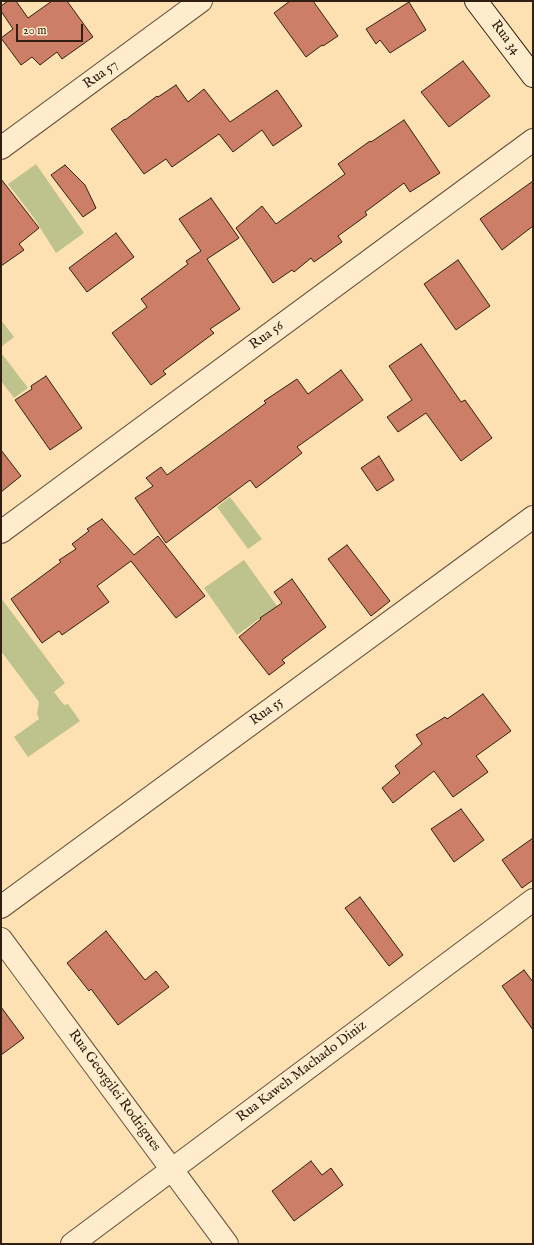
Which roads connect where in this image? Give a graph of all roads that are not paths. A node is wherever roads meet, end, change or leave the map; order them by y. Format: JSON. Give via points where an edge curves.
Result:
{"nodes":[{"id":1,"x":201,"y":1,"type":"edge"},
{"id":2,"x":476,"y":1,"type":"edge"},
{"id":3,"x":533,"y":76,"type":"edge"},
{"id":4,"x":533,"y":140,"type":"edge"},
{"id":5,"x":1,"y":148,"type":"edge"},
{"id":6,"x":533,"y":517,"type":"edge"},
{"id":7,"x":1,"y":532,"type":"edge"},
{"id":8,"x":533,"y":900,"type":"edge"},
{"id":9,"x":1,"y":907,"type":"edge"},
{"id":10,"x":1,"y":939,"type":"edge"},
{"id":11,"x":172,"y":1170,"type":"junction"},
{"id":12,"x":72,"y":1244,"type":"edge"},
{"id":13,"x":227,"y":1244,"type":"edge"}],
"edges":[{"from":1,"to":5,"type":"street","name":"Rua 57"},
{"from":2,"to":3,"type":"street","name":"Rua 34"},
{"from":4,"to":7,"type":"street","name":"Rua 56"},
{"from":6,"to":9,"type":"street","name":"Rua 55"},
{"from":8,"to":11,"type":"street","name":"Rua Kaweh Machado Diniz"},
{"from":10,"to":11,"type":"street","name":"Rua Georgilei Rodrigues"},
{"from":11,"to":12,"type":"street","name":"Rua Kaweh Machado Diniz"},
{"from":11,"to":13,"type":"street","name":"Rua Georgilei Rodrigues"}]}
